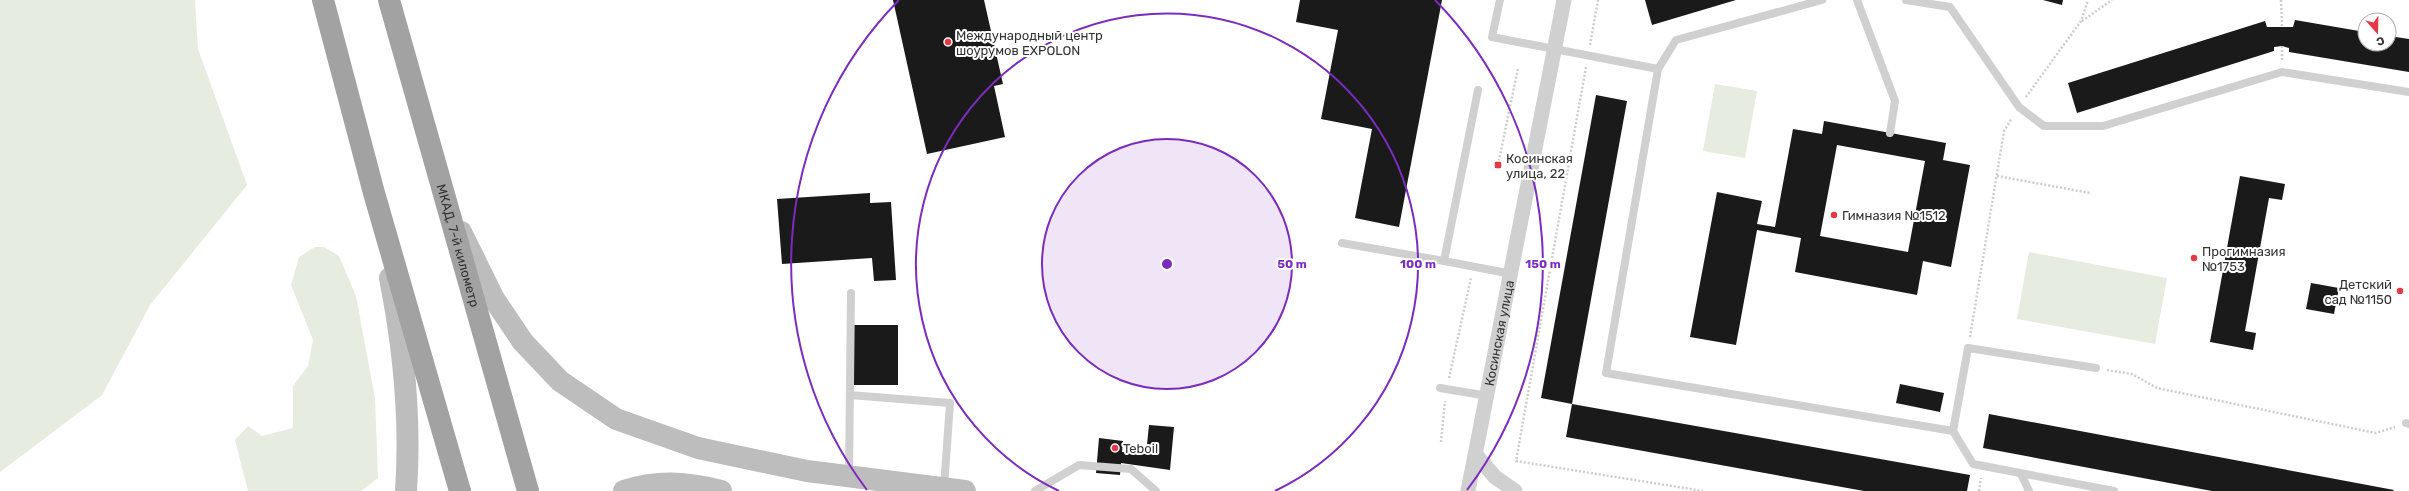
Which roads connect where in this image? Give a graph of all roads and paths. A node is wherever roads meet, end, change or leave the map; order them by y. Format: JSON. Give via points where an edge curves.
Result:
{"nodes":[{"id":1,"x":323,"y":0,"type":"edge"},
{"id":2,"x":388,"y":0,"type":"edge"},
{"id":3,"x":1500,"y":0,"type":"edge"},
{"id":4,"x":1564,"y":0,"type":"edge"},
{"id":5,"x":1598,"y":0,"type":"edge"},
{"id":6,"x":1822,"y":0,"type":"edge"},
{"id":7,"x":1857,"y":0,"type":"edge"},
{"id":8,"x":1906,"y":0,"type":"edge"},
{"id":9,"x":2088,"y":0,"type":"edge"},
{"id":10,"x":2112,"y":0,"type":"edge"},
{"id":11,"x":2281,"y":0,"type":"edge"},
{"id":12,"x":2081,"y":21,"type":"junction"},
{"id":13,"x":2282,"y":26,"type":"dead end"},
{"id":14,"x":1555,"y":49,"type":"junction"},
{"id":15,"x":1588,"y":55,"type":"junction"},
{"id":16,"x":1518,"y":68,"type":"dead end"},
{"id":17,"x":1658,"y":69,"type":"junction"},
{"id":18,"x":1478,"y":90,"type":"dead end"},
{"id":19,"x":2409,"y":92,"type":"edge"},
{"id":20,"x":2019,"y":107,"type":"junction"},
{"id":21,"x":1890,"y":133,"type":"dead end"},
{"id":22,"x":1498,"y":165,"type":"dead end"},
{"id":23,"x":437,"y":175,"type":"junction"},
{"id":24,"x":1997,"y":176,"type":"junction"},
{"id":25,"x":374,"y":193,"type":"junction"},
{"id":26,"x":2090,"y":193,"type":"dead end"},
{"id":27,"x":1342,"y":243,"type":"dead end"},
{"id":28,"x":1444,"y":261,"type":"junction"},
{"id":29,"x":1473,"y":267,"type":"junction"},
{"id":30,"x":1512,"y":274,"type":"junction"},
{"id":31,"x":851,"y":293,"type":"dead end"},
{"id":32,"x":1968,"y":348,"type":"junction"},
{"id":33,"x":2096,"y":368,"type":"joint"},
{"id":34,"x":1443,"y":389,"type":"junction"},
{"id":35,"x":850,"y":395,"type":"junction"},
{"id":36,"x":1488,"y":396,"type":"junction"},
{"id":37,"x":2407,"y":424,"type":"edge"},
{"id":38,"x":1954,"y":431,"type":"junction"},
{"id":39,"x":1441,"y":442,"type":"dead end"},
{"id":40,"x":1476,"y":455,"type":"junction"},
{"id":41,"x":2021,"y":474,"type":"junction"},
{"id":42,"x":849,"y":476,"type":"junction"},
{"id":43,"x":944,"y":488,"type":"junction"},
{"id":44,"x":406,"y":491,"type":"edge"},
{"id":45,"x":460,"y":491,"type":"edge"},
{"id":46,"x":528,"y":491,"type":"edge"},
{"id":47,"x":624,"y":491,"type":"edge"},
{"id":48,"x":721,"y":491,"type":"edge"},
{"id":49,"x":965,"y":491,"type":"edge"},
{"id":50,"x":1034,"y":491,"type":"edge"},
{"id":51,"x":1156,"y":491,"type":"edge"},
{"id":52,"x":1468,"y":491,"type":"edge"},
{"id":53,"x":1515,"y":491,"type":"edge"},
{"id":54,"x":1703,"y":491,"type":"edge"},
{"id":55,"x":2029,"y":491,"type":"edge"},
{"id":56,"x":2114,"y":491,"type":"edge"}],
"edges":[{"from":1,"to":25,"type":"highway"},
{"from":2,"to":23,"type":"highway","name":"МКАД, 7-й километр"},
{"from":3,"to":14,"type":"lane","via":[[1492,37]]},
{"from":4,"to":14,"type":"street","name":"Косинская улица"},
{"from":5,"to":15,"type":"path"},
{"from":6,"to":17,"type":"lane","via":[[1676,40]]},
{"from":7,"to":21,"type":"lane","via":[[1895,101]]},
{"from":8,"to":20,"type":"lane","via":[[1950,7]]},
{"from":9,"to":12,"type":"path"},
{"from":10,"to":12,"type":"path"},
{"from":11,"to":13,"type":"path"},
{"from":12,"to":20,"type":"path"},
{"from":14,"to":15,"type":"lane"},
{"from":14,"to":30,"type":"street","name":"Косинская улица"},
{"from":15,"to":17,"type":"lane"},
{"from":15,"to":54,"type":"path","via":[[1516,462]]},
{"from":16,"to":22,"type":"path"},
{"from":17,"to":38,"type":"lane","via":[[1606,374]]},
{"from":18,"to":28,"type":"lane"},
{"from":19,"to":20,"type":"lane","via":[[2282,72],[2103,126],[2044,126]]},
{"from":20,"to":24,"type":"path","via":[[2004,132]]},
{"from":23,"to":42,"type":"main road","via":[[465,241],[494,298],[523,342],[560,381],[616,419],[698,448],[807,471]]},
{"from":23,"to":46,"type":"highway","name":"МКАД, 7-й километр"},
{"from":24,"to":26,"type":"path"},
{"from":24,"to":32,"type":"path"},
{"from":25,"to":44,"type":"main road","via":[[406,372],[409,448]]},
{"from":25,"to":45,"type":"highway"},
{"from":27,"to":28,"type":"lane"},
{"from":28,"to":29,"type":"lane"},
{"from":29,"to":30,"type":"lane"},
{"from":29,"to":34,"type":"path"},
{"from":30,"to":36,"type":"street","name":"Косинская улица"},
{"from":31,"to":35,"type":"lane"},
{"from":32,"to":33,"type":"lane"},
{"from":32,"to":38,"type":"lane"},
{"from":33,"to":37,"type":"path","via":[[2132,374],[2157,388],[2376,434]]},
{"from":34,"to":36,"type":"lane"},
{"from":34,"to":39,"type":"path"},
{"from":35,"to":42,"type":"lane"},
{"from":35,"to":43,"type":"lane","via":[[950,403]]},
{"from":36,"to":40,"type":"street","name":"Косинская улица"},
{"from":38,"to":41,"type":"lane","via":[[1973,464]]},
{"from":40,"to":52,"type":"street","name":"Косинская улица"},
{"from":40,"to":53,"type":"street","via":[[1495,477]]},
{"from":41,"to":55,"type":"lane"},
{"from":41,"to":56,"type":"lane"},
{"from":42,"to":43,"type":"main road"},
{"from":43,"to":49,"type":"main road"},
{"from":47,"to":48,"type":"main road","via":[[646,484],[675,483]]},
{"from":50,"to":51,"type":"lane","via":[[1079,465],[1131,469]]}]}
